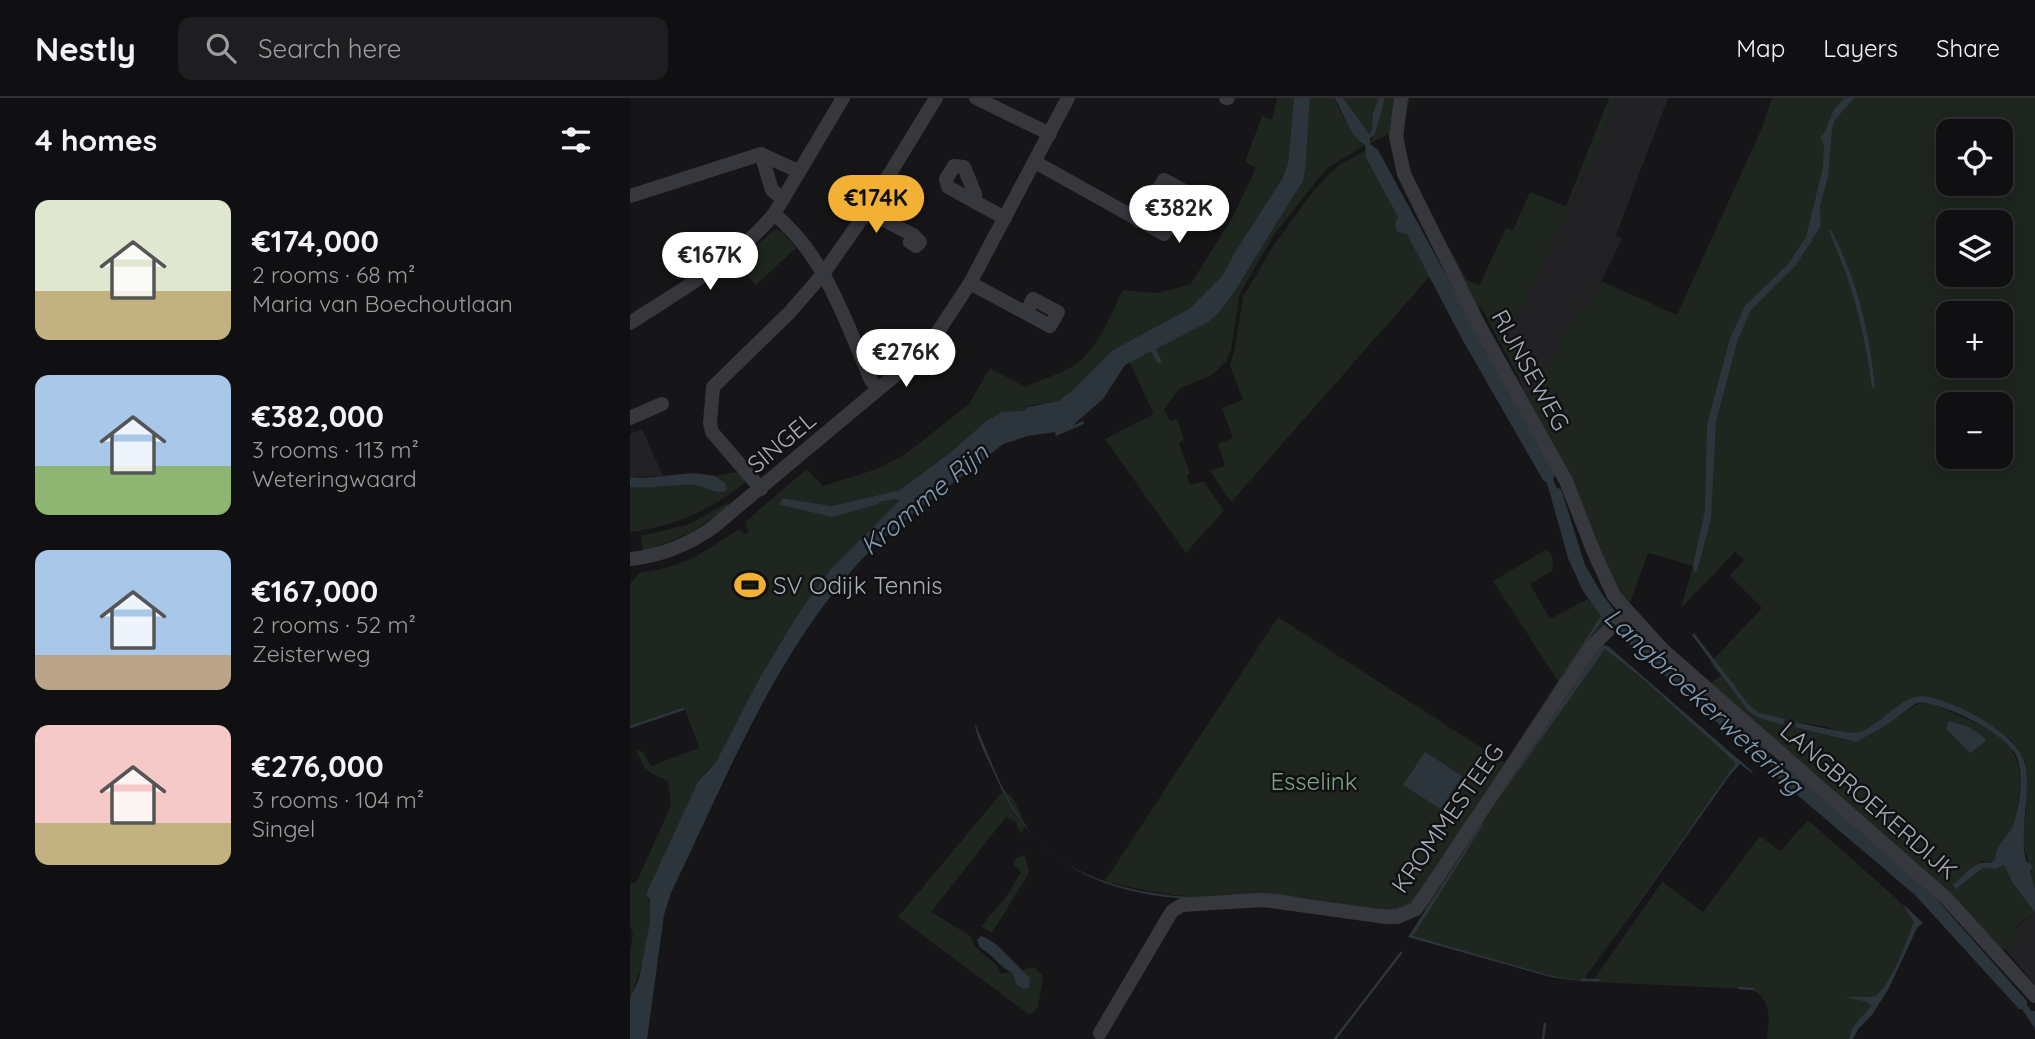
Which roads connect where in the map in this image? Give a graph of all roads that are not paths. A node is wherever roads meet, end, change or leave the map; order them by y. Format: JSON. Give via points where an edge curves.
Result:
{"nodes":[{"id":1,"x":843,"y":98,"type":"edge"},
{"id":2,"x":936,"y":98,"type":"edge"},
{"id":3,"x":1068,"y":98,"type":"edge"},
{"id":4,"x":1401,"y":98,"type":"edge"},
{"id":5,"x":984,"y":100,"type":"edge"},
{"id":6,"x":1050,"y":134,"type":"junction"},
{"id":7,"x":761,"y":153,"type":"junction"},
{"id":8,"x":1035,"y":162,"type":"junction"},
{"id":9,"x":798,"y":171,"type":"junction"},
{"id":10,"x":630,"y":197,"type":"edge"},
{"id":11,"x":783,"y":199,"type":"junction"},
{"id":12,"x":975,"y":202,"type":"dead end"},
{"id":13,"x":867,"y":211,"type":"junction"},
{"id":14,"x":774,"y":214,"type":"junction"},
{"id":15,"x":1005,"y":218,"type":"junction"},
{"id":16,"x":1139,"y":221,"type":"dead end"},
{"id":17,"x":913,"y":235,"type":"dead end"},
{"id":18,"x":823,"y":274,"type":"junction"},
{"id":19,"x":970,"y":283,"type":"junction"},
{"id":20,"x":1026,"y":313,"type":"dead end"},
{"id":21,"x":630,"y":323,"type":"edge"},
{"id":22,"x":878,"y":389,"type":"junction"},
{"id":23,"x":662,"y":404,"type":"dead end"},
{"id":24,"x":630,"y":418,"type":"edge"},
{"id":25,"x":761,"y":489,"type":"junction"},
{"id":26,"x":630,"y":559,"type":"edge"},
{"id":27,"x":1620,"y":618,"type":"junction"},
{"id":28,"x":1662,"y":649,"type":"joint"},
{"id":29,"x":2035,"y":996,"type":"edge"},
{"id":30,"x":1100,"y":1033,"type":"dead end"}],
"edges":[{"from":1,"to":9,"type":"street"},
{"from":2,"to":13,"type":"street"},
{"from":3,"to":6,"type":"street","name":"SINGEL"},
{"from":4,"to":27,"type":"street","name":"RIJNSEWEG","via":[[1396,137],[1404,173],[1480,327],[1566,481]]},
{"from":5,"to":6,"type":"street"},
{"from":6,"to":8,"type":"street","name":"SINGEL"},
{"from":7,"to":9,"type":"street"},
{"from":7,"to":10,"type":"street"},
{"from":7,"to":11,"type":"street","via":[[772,190]]},
{"from":8,"to":15,"type":"street","name":"SINGEL"},
{"from":8,"to":16,"type":"street"},
{"from":9,"to":11,"type":"street"},
{"from":11,"to":14,"type":"street"},
{"from":12,"to":15,"type":"street"},
{"from":13,"to":17,"type":"street"},
{"from":13,"to":18,"type":"street"},
{"from":14,"to":18,"type":"street"},
{"from":14,"to":21,"type":"street","via":[[724,262]]},
{"from":15,"to":19,"type":"street","name":"SINGEL"},
{"from":18,"to":22,"type":"street"},
{"from":18,"to":25,"type":"street","via":[[712,387],[712,432]]},
{"from":19,"to":20,"type":"street"},
{"from":19,"to":22,"type":"street","name":"SINGEL","via":[[934,336]]},
{"from":22,"to":25,"type":"street","name":"SINGEL"},
{"from":23,"to":24,"type":"street"},
{"from":25,"to":26,"type":"street","name":"SINGEL","via":[[698,538],[669,552]]},
{"from":27,"to":28,"type":"street","name":"RIJNSEWEG"},
{"from":27,"to":30,"type":"street","name":"KROMMESTEEG","via":[[1591,647],[1416,909],[1386,917],[1263,900],[1182,905],[1172,911]]},
{"from":28,"to":29,"type":"street","name":"LANGBROEKERDIJK","via":[[1946,898]]}]}
